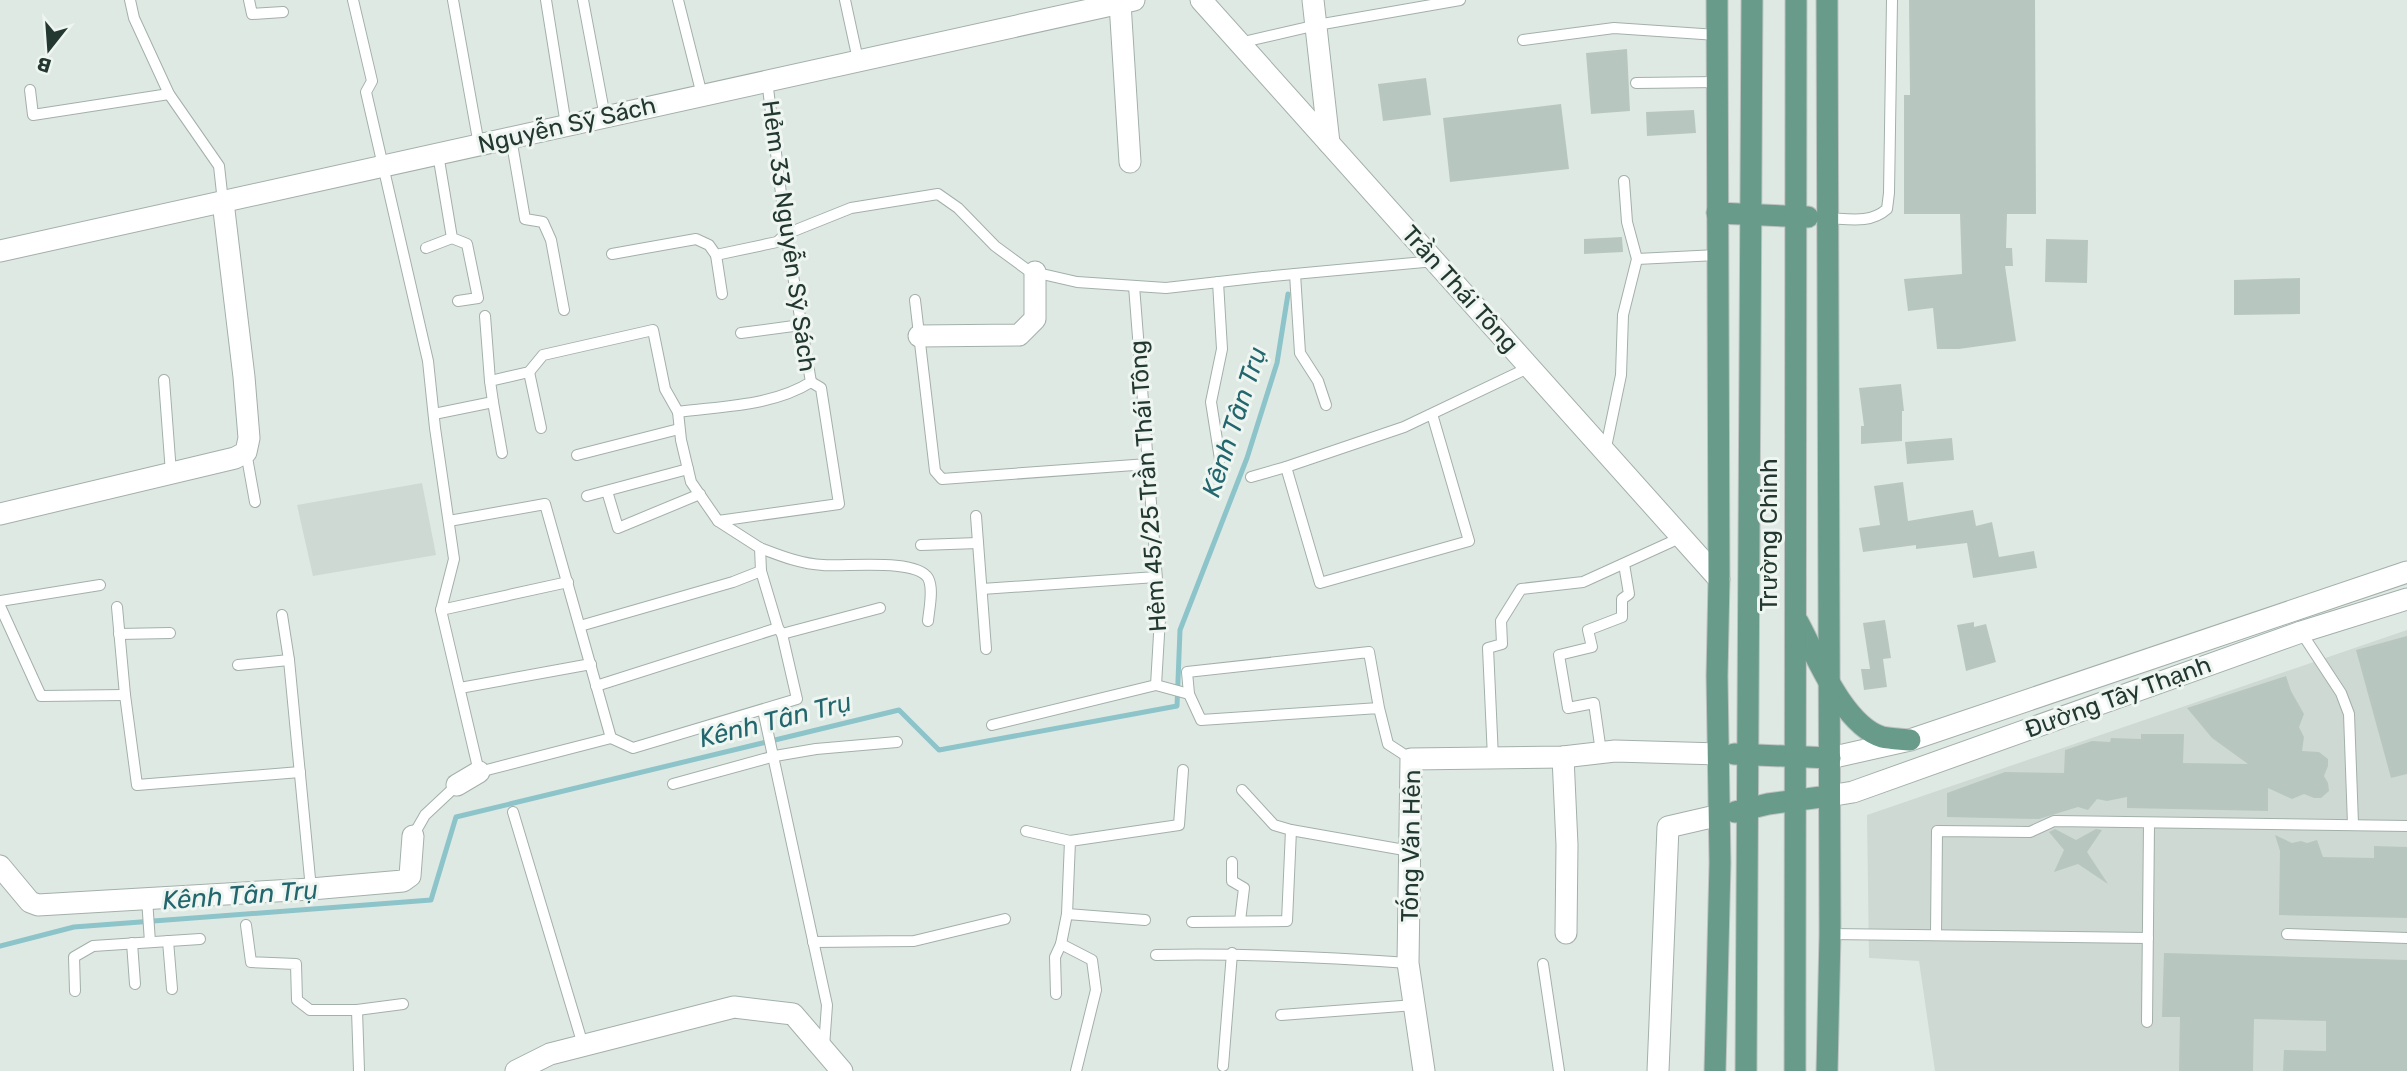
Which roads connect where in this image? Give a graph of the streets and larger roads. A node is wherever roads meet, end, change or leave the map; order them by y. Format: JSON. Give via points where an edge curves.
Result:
{"nodes":[{"id":1,"x":1201,"y":0,"type":"edge"},
{"id":2,"x":1313,"y":0,"type":"edge"},
{"id":3,"x":1717,"y":0,"type":"edge"},
{"id":4,"x":1752,"y":0,"type":"edge"},
{"id":5,"x":1797,"y":0,"type":"edge"},
{"id":6,"x":1827,"y":0,"type":"edge"},
{"id":7,"x":1127,"y":1,"type":"edge"},
{"id":8,"x":1072,"y":6,"type":"edge"},
{"id":9,"x":1329,"y":143,"type":"junction"},
{"id":10,"x":1130,"y":162,"type":"dead end"},
{"id":11,"x":223,"y":202,"type":"junction"},
{"id":12,"x":1717,"y":213,"type":"junction"},
{"id":13,"x":1752,"y":214,"type":"junction"},
{"id":14,"x":1797,"y":217,"type":"junction"},
{"id":15,"x":1828,"y":218,"type":"junction"},
{"id":16,"x":0,"y":251,"type":"edge"},
{"id":17,"x":1035,"y":272,"type":"road end"},
{"id":18,"x":919,"y":336,"type":"road end"},
{"id":19,"x":0,"y":514,"type":"edge"},
{"id":20,"x":2407,"y":572,"type":"edge"},
{"id":21,"x":1719,"y":579,"type":"junction"},
{"id":22,"x":2407,"y":599,"type":"edge"},
{"id":23,"x":2292,"y":609,"type":"junction"},
{"id":24,"x":1795,"y":615,"type":"junction"},
{"id":25,"x":2301,"y":632,"type":"junction"},
{"id":26,"x":1830,"y":682,"type":"junction"},
{"id":27,"x":1910,"y":740,"type":"junction"},
{"id":28,"x":1719,"y":754,"type":"junction"},
{"id":29,"x":1748,"y":754,"type":"junction"},
{"id":30,"x":1796,"y":756,"type":"junction"},
{"id":31,"x":1563,"y":757,"type":"junction"},
{"id":32,"x":1830,"y":758,"type":"junction"},
{"id":33,"x":479,"y":772,"type":"road end"},
{"id":34,"x":457,"y":785,"type":"road end"},
{"id":35,"x":1829,"y":796,"type":"junction"},
{"id":36,"x":1796,"y":801,"type":"junction"},
{"id":37,"x":1749,"y":809,"type":"junction"},
{"id":38,"x":1720,"y":816,"type":"junction"},
{"id":39,"x":413,"y":836,"type":"road end"},
{"id":40,"x":0,"y":866,"type":"edge"},
{"id":41,"x":1566,"y":933,"type":"dead end"},
{"id":42,"x":516,"y":1071,"type":"edge"},
{"id":43,"x":842,"y":1071,"type":"edge"},
{"id":44,"x":1424,"y":1071,"type":"edge"},
{"id":45,"x":1658,"y":1071,"type":"edge"},
{"id":46,"x":1715,"y":1071,"type":"edge"},
{"id":47,"x":1746,"y":1071,"type":"edge"},
{"id":48,"x":1795,"y":1071,"type":"edge"},
{"id":49,"x":1827,"y":1071,"type":"edge"}],
"edges":[{"from":1,"to":9,"type":"street","name":"Trần Thái Tông"},
{"from":2,"to":9,"type":"street"},
{"from":3,"to":12,"type":"main road","name":"Trường Chinh"},
{"from":4,"to":13,"type":"main road","name":"Trường Chinh"},
{"from":5,"to":14,"type":"main road","name":"Trường Chinh"},
{"from":6,"to":15,"type":"main road"},
{"from":7,"to":8,"type":"street","name":"Nguyễn Sỹ Sách"},
{"from":7,"to":10,"type":"street"},
{"from":8,"to":11,"type":"street","name":"Nguyễn Sỹ Sách","via":[[858,60]]},
{"from":9,"to":21,"type":"street","name":"Trần Thái Tông"},
{"from":11,"to":16,"type":"street","name":"Nguyễn Sỹ Sách"},
{"from":11,"to":19,"type":"street","via":[[244,377],[246,452]]},
{"from":12,"to":13,"type":"main road"},
{"from":12,"to":21,"type":"main road","name":"Trường Chinh"},
{"from":13,"to":14,"type":"main road"},
{"from":13,"to":29,"type":"main road","name":"Trường Chinh"},
{"from":14,"to":15,"type":"main road"},
{"from":14,"to":24,"type":"main road","name":"Trường Chinh"},
{"from":15,"to":26,"type":"main road"},
{"from":17,"to":18,"type":"street","via":[[1035,319],[1019,335]]},
{"from":20,"to":23,"type":"street","name":"Đường Tây Thạnh"},
{"from":21,"to":28,"type":"main road","name":"Trường Chinh"},
{"from":22,"to":25,"type":"street","name":"Đường Tây Thạnh"},
{"from":23,"to":25,"type":"street"},
{"from":23,"to":27,"type":"street","name":"Đường Tây Thạnh"},
{"from":24,"to":26,"type":"main road"},
{"from":24,"to":30,"type":"main road","name":"Trường Chinh"},
{"from":25,"to":35,"type":"street","name":"Đường Tây Thạnh","via":[[1853,792]]},
{"from":26,"to":27,"type":"main road","via":[[1865,727],[1881,737]]},
{"from":26,"to":32,"type":"main road"},
{"from":27,"to":32,"type":"street","name":"Đường Tây Thạnh"},
{"from":28,"to":29,"type":"main road"},
{"from":28,"to":31,"type":"street","name":"Tống Văn Hên","via":[[1615,751]]},
{"from":28,"to":38,"type":"main road","name":"Trường Chinh"},
{"from":29,"to":30,"type":"main road"},
{"from":29,"to":37,"type":"main road","name":"Trường Chinh"},
{"from":30,"to":32,"type":"main road"},
{"from":30,"to":36,"type":"main road","name":"Trường Chinh"},
{"from":31,"to":41,"type":"street"},
{"from":31,"to":44,"type":"street","name":"Tống Văn Hên","via":[[1410,759],[1408,964]]},
{"from":32,"to":35,"type":"main road"},
{"from":33,"to":34,"type":"street"},
{"from":35,"to":36,"type":"main road"},
{"from":35,"to":49,"type":"main road"},
{"from":36,"to":37,"type":"main road"},
{"from":36,"to":48,"type":"main road","name":"Trường Chinh"},
{"from":37,"to":38,"type":"main road"},
{"from":37,"to":47,"type":"main road","name":"Trường Chinh"},
{"from":38,"to":45,"type":"street","via":[[1668,827]]},
{"from":38,"to":46,"type":"main road","name":"Trường Chinh"},
{"from":39,"to":40,"type":"street","via":[[410,876],[403,881],[148,904],[38,905],[30,902]]},
{"from":42,"to":43,"type":"street","via":[[550,1054],[734,1007],[793,1014]]}]}
